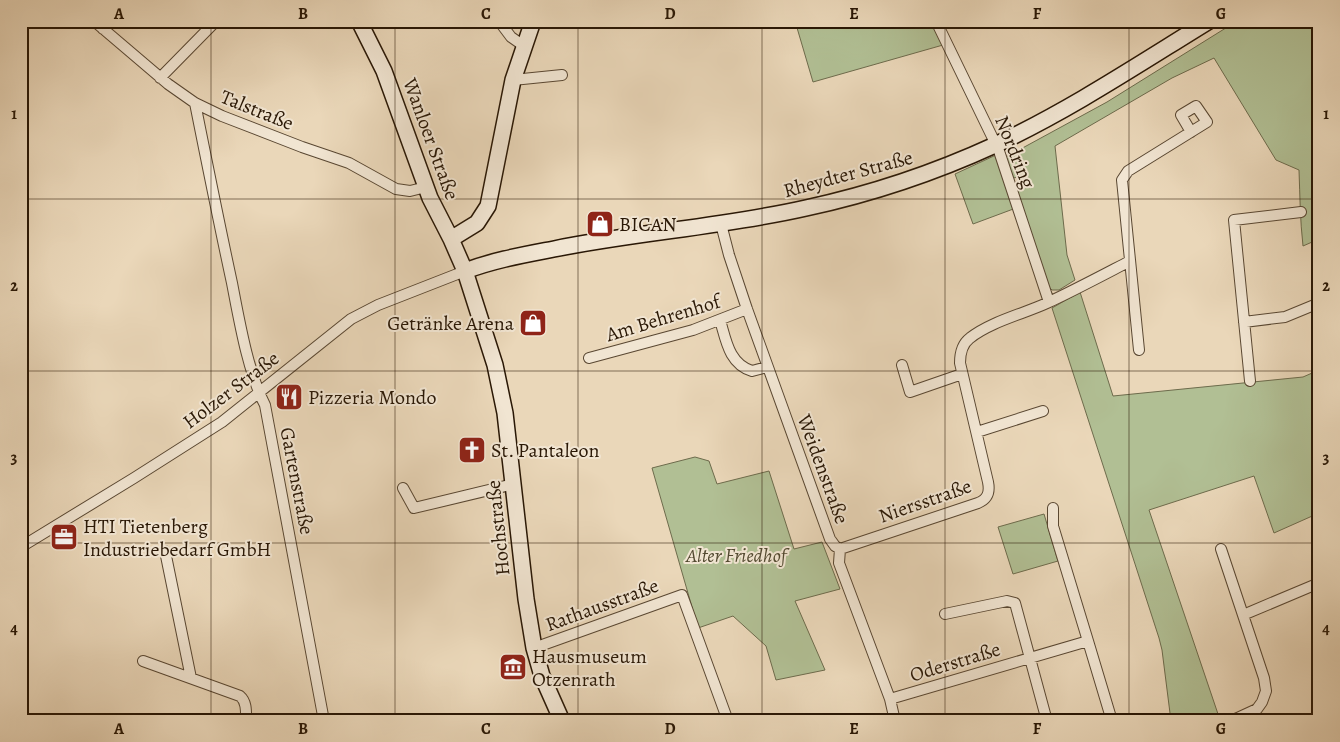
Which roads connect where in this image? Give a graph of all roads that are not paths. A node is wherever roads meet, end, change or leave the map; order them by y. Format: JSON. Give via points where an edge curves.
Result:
{"nodes":[{"id":1,"x":94,"y":21,"type":"edge"},
{"id":2,"x":216,"y":21,"type":"edge"},
{"id":3,"x":359,"y":21,"type":"edge"},
{"id":4,"x":499,"y":21,"type":"edge"},
{"id":5,"x":533,"y":21,"type":"edge"},
{"id":6,"x":936,"y":21,"type":"edge"},
{"id":7,"x":1209,"y":21,"type":"edge"},
{"id":8,"x":107,"y":25,"type":"edge"},
{"id":9,"x":524,"y":46,"type":"junction"},
{"id":10,"x":562,"y":75,"type":"dead end"},
{"id":11,"x":160,"y":78,"type":"junction"},
{"id":12,"x":513,"y":80,"type":"junction"},
{"id":13,"x":195,"y":104,"type":"junction"},
{"id":14,"x":1191,"y":132,"type":"dead end"},
{"id":15,"x":996,"y":144,"type":"junction"},
{"id":16,"x":426,"y":187,"type":"junction"},
{"id":17,"x":1301,"y":212,"type":"dead end"},
{"id":18,"x":721,"y":224,"type":"junction"},
{"id":19,"x":451,"y":239,"type":"junction"},
{"id":20,"x":1130,"y":260,"type":"junction"},
{"id":21,"x":465,"y":272,"type":"junction"},
{"id":22,"x":1049,"y":302,"type":"junction"},
{"id":23,"x":1319,"y":304,"type":"edge"},
{"id":24,"x":747,"y":309,"type":"junction"},
{"id":25,"x":720,"y":320,"type":"junction"},
{"id":26,"x":1244,"y":322,"type":"junction"},
{"id":27,"x":1139,"y":350,"type":"dead end"},
{"id":28,"x":589,"y":358,"type":"dead end"},
{"id":29,"x":902,"y":365,"type":"dead end"},
{"id":30,"x":767,"y":367,"type":"junction"},
{"id":31,"x":962,"y":374,"type":"junction"},
{"id":32,"x":1250,"y":381,"type":"dead end"},
{"id":33,"x":259,"y":394,"type":"junction"},
{"id":34,"x":1042,"y":411,"type":"dead end"},
{"id":35,"x":977,"y":432,"type":"junction"},
{"id":36,"x":514,"y":484,"type":"junction"},
{"id":37,"x":403,"y":488,"type":"dead end"},
{"id":38,"x":1053,"y":508,"type":"dead end"},
{"id":39,"x":21,"y":547,"type":"edge"},
{"id":40,"x":840,"y":548,"type":"junction"},
{"id":41,"x":1221,"y":549,"type":"dead end"},
{"id":42,"x":165,"y":551,"type":"dead end"},
{"id":43,"x":1319,"y":583,"type":"edge"},
{"id":44,"x":945,"y":614,"type":"dead end"},
{"id":45,"x":1243,"y":615,"type":"junction"},
{"id":46,"x":1088,"y":641,"type":"junction"},
{"id":47,"x":534,"y":648,"type":"junction"},
{"id":48,"x":1030,"y":658,"type":"junction"},
{"id":49,"x":143,"y":661,"type":"dead end"},
{"id":50,"x":192,"y":678,"type":"junction"},
{"id":51,"x":890,"y":699,"type":"junction"},
{"id":52,"x":246,"y":721,"type":"edge"},
{"id":53,"x":324,"y":721,"type":"edge"},
{"id":54,"x":562,"y":721,"type":"edge"},
{"id":55,"x":728,"y":721,"type":"edge"},
{"id":56,"x":895,"y":721,"type":"edge"},
{"id":57,"x":1047,"y":721,"type":"edge"},
{"id":58,"x":1112,"y":721,"type":"edge"},
{"id":59,"x":1231,"y":721,"type":"edge"}],
"edges":[{"from":1,"to":8,"type":"street","name":"Talstraße"},
{"from":2,"to":11,"type":"street"},
{"from":3,"to":16,"type":"street","name":"Wanloer Straße","via":[[384,71]]},
{"from":4,"to":9,"type":"street","via":[[511,37]]},
{"from":5,"to":9,"type":"street"},
{"from":6,"to":15,"type":"street","name":"Nordring"},
{"from":7,"to":15,"type":"street","name":"Rheydter Straße","via":[[1098,90]]},
{"from":8,"to":11,"type":"street","name":"Talstraße"},
{"from":9,"to":12,"type":"street"},
{"from":10,"to":12,"type":"street"},
{"from":11,"to":13,"type":"street","name":"Talstraße"},
{"from":12,"to":19,"type":"street","via":[[488,206],[477,223]]},
{"from":13,"to":16,"type":"street","name":"Talstraße","via":[[342,161],[396,189],[410,191]]},
{"from":13,"to":33,"type":"street","name":"Gartenstraße","via":[[236,302]]},
{"from":14,"to":20,"type":"street","via":[[1128,171],[1124,177]]},
{"from":15,"to":18,"type":"street","name":"Rheydter Straße","via":[[928,173],[867,193],[805,209]]},
{"from":15,"to":22,"type":"street","name":"Nordring"},
{"from":16,"to":19,"type":"street","name":"Wanloer Straße"},
{"from":17,"to":26,"type":"street","via":[[1234,220]]},
{"from":18,"to":21,"type":"street","name":"Rheydter Straße","via":[[597,240],[504,258]]},
{"from":18,"to":24,"type":"street","name":"Weidenstraße"},
{"from":19,"to":21,"type":"street","name":"Wanloer Straße"},
{"from":20,"to":22,"type":"street","name":"Niersstraße"},
{"from":20,"to":27,"type":"street"},
{"from":21,"to":33,"type":"street","name":"Holzer Straße","via":[[356,316]]},
{"from":21,"to":36,"type":"street","name":"Hochstraße","via":[[498,374]]},
{"from":22,"to":31,"type":"street","name":"Niersstraße","via":[[970,338],[960,355]]},
{"from":23,"to":26,"type":"street","via":[[1285,318]]},
{"from":24,"to":25,"type":"street","name":"Am Behrenhof"},
{"from":24,"to":30,"type":"street","name":"Weidenstraße"},
{"from":25,"to":28,"type":"street","name":"Am Behrenhof"},
{"from":25,"to":30,"type":"street","via":[[736,362],[752,371]]},
{"from":26,"to":32,"type":"street"},
{"from":29,"to":31,"type":"street","via":[[910,392]]},
{"from":30,"to":40,"type":"street","name":"Weidenstraße","via":[[830,539]]},
{"from":31,"to":35,"type":"street","name":"Niersstraße"},
{"from":33,"to":39,"type":"street","name":"Holzer Straße","via":[[222,422]]},
{"from":33,"to":53,"type":"street","name":"Gartenstraße","via":[[265,405]]},
{"from":34,"to":35,"type":"street"},
{"from":35,"to":40,"type":"street","name":"Niersstraße","via":[[989,486],[984,500]]},
{"from":36,"to":37,"type":"street","via":[[414,508]]},
{"from":36,"to":47,"type":"street","name":"Hochstraße"},
{"from":38,"to":46,"type":"street","via":[[1054,526]]},
{"from":40,"to":51,"type":"street","name":"Weidenstraße","via":[[839,564]]},
{"from":41,"to":45,"type":"street"},
{"from":42,"to":50,"type":"street"},
{"from":43,"to":45,"type":"street"},
{"from":44,"to":48,"type":"street","name":"Oderstraße","via":[[1013,602]]},
{"from":45,"to":59,"type":"street","via":[[1266,691],[1257,709]]},
{"from":46,"to":48,"type":"street","name":"Oderstraße"},
{"from":46,"to":58,"type":"street"},
{"from":47,"to":54,"type":"street","name":"Hochstraße","via":[[542,676]]},
{"from":47,"to":55,"type":"street","name":"Rathausstraße","via":[[682,594]]},
{"from":48,"to":51,"type":"street","name":"Oderstraße"},
{"from":48,"to":57,"type":"street","name":"Oderstraße"},
{"from":49,"to":50,"type":"street"},
{"from":50,"to":52,"type":"street","via":[[241,697],[246,705]]},
{"from":51,"to":56,"type":"street","name":"Weidenstraße"}]}
